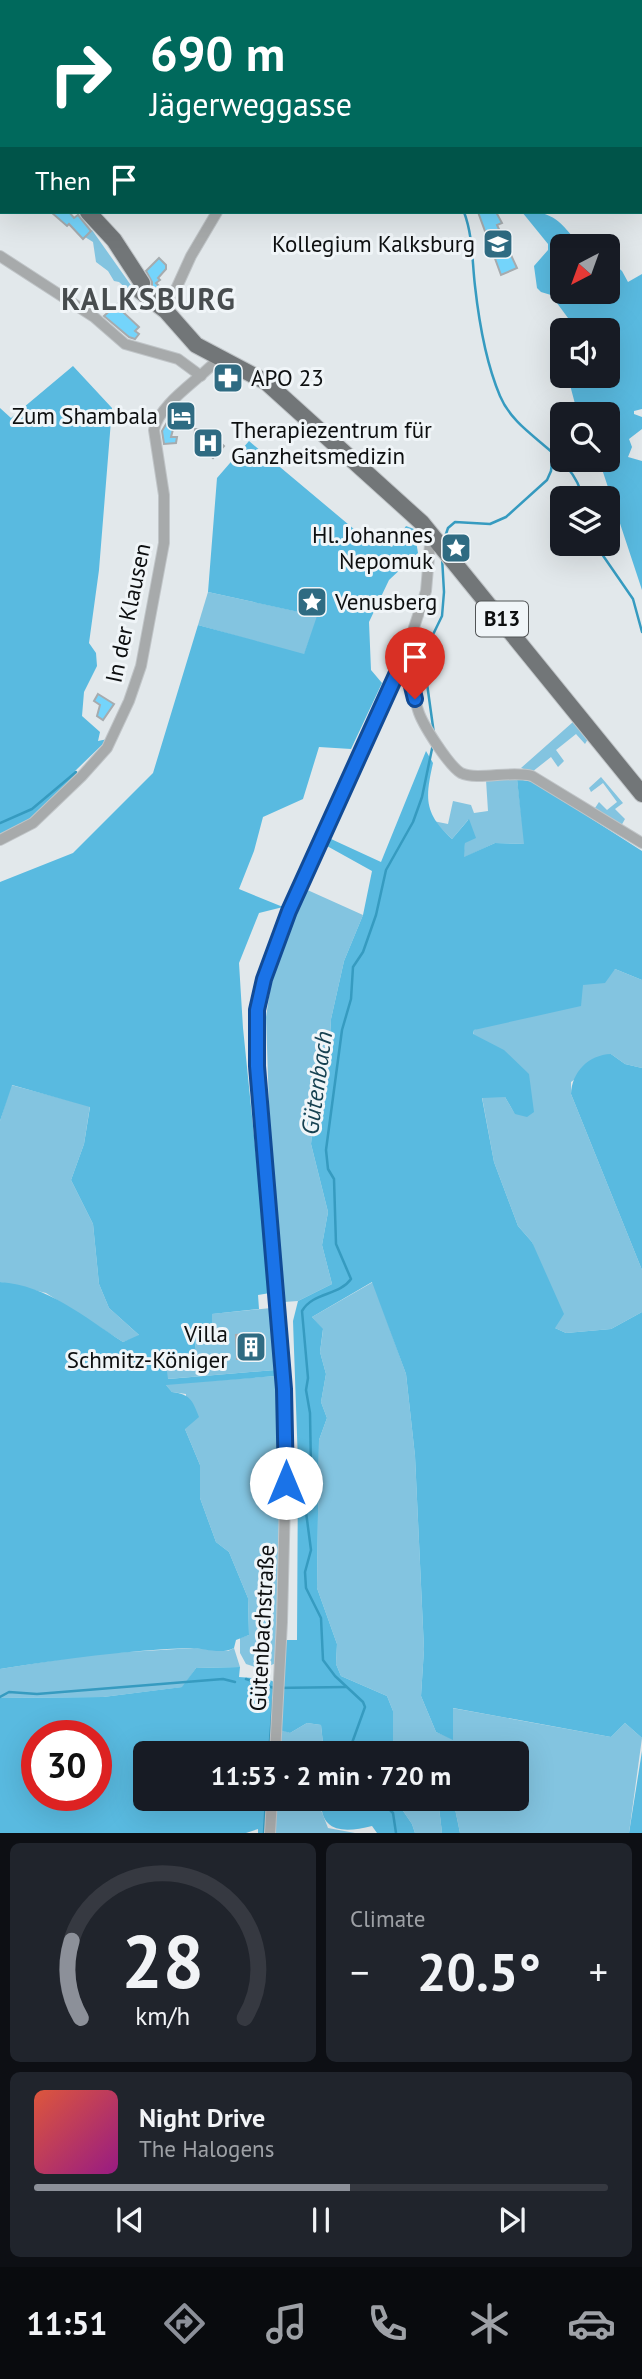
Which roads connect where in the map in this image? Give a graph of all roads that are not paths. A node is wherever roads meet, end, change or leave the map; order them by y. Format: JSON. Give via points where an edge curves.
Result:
{"nodes":[{"id":1,"x":90,"y":214,"type":"edge"},
{"id":2,"x":216,"y":214,"type":"edge"},
{"id":3,"x":0,"y":256,"type":"edge"},
{"id":4,"x":161,"y":307,"type":"junction"},
{"id":5,"x":220,"y":357,"type":"junction"},
{"id":6,"x":201,"y":376,"type":"junction"},
{"id":7,"x":434,"y":536,"type":"junction"},
{"id":8,"x":401,"y":664,"type":"junction"},
{"id":9,"x":642,"y":794,"type":"edge"},
{"id":10,"x":0,"y":840,"type":"edge"},
{"id":11,"x":642,"y":843,"type":"edge"},
{"id":12,"x":276,"y":1741,"type":"edge"},
{"id":13,"x":271,"y":1811,"type":"edge"},
{"id":14,"x":270,"y":1833,"type":"edge"}],
"edges":[{"from":1,"to":4,"type":"main road","number":"B13","via":[[141,287]]},
{"from":2,"to":4,"type":"street"},
{"from":3,"to":6,"type":"street","via":[[99,321],[125,344],[177,359]]},
{"from":4,"to":5,"type":"main road","number":"B13","via":[[196,345]]},
{"from":5,"to":6,"type":"street","name":"In der Klausen"},
{"from":5,"to":7,"type":"main road","number":"B13","via":[[265,383]]},
{"from":6,"to":10,"type":"street","name":"In der Klausen","via":[[159,413],[154,430],[164,495],[164,543],[130,701],[107,748],[89,769],[33,823]]},
{"from":7,"to":8,"type":"street","name":"Gütenbachstraße","via":[[426,591]]},
{"from":7,"to":9,"type":"main road","number":"B13"},
{"from":8,"to":11,"type":"street","via":[[408,670],[427,729],[459,772],[532,776]]},
{"from":8,"to":12,"type":"street","name":"Gütenbachstraße","via":[[289,911],[257,1010],[257,1066],[284,1389],[285,1532]]},
{"from":13,"to":14,"type":"street"}]}
